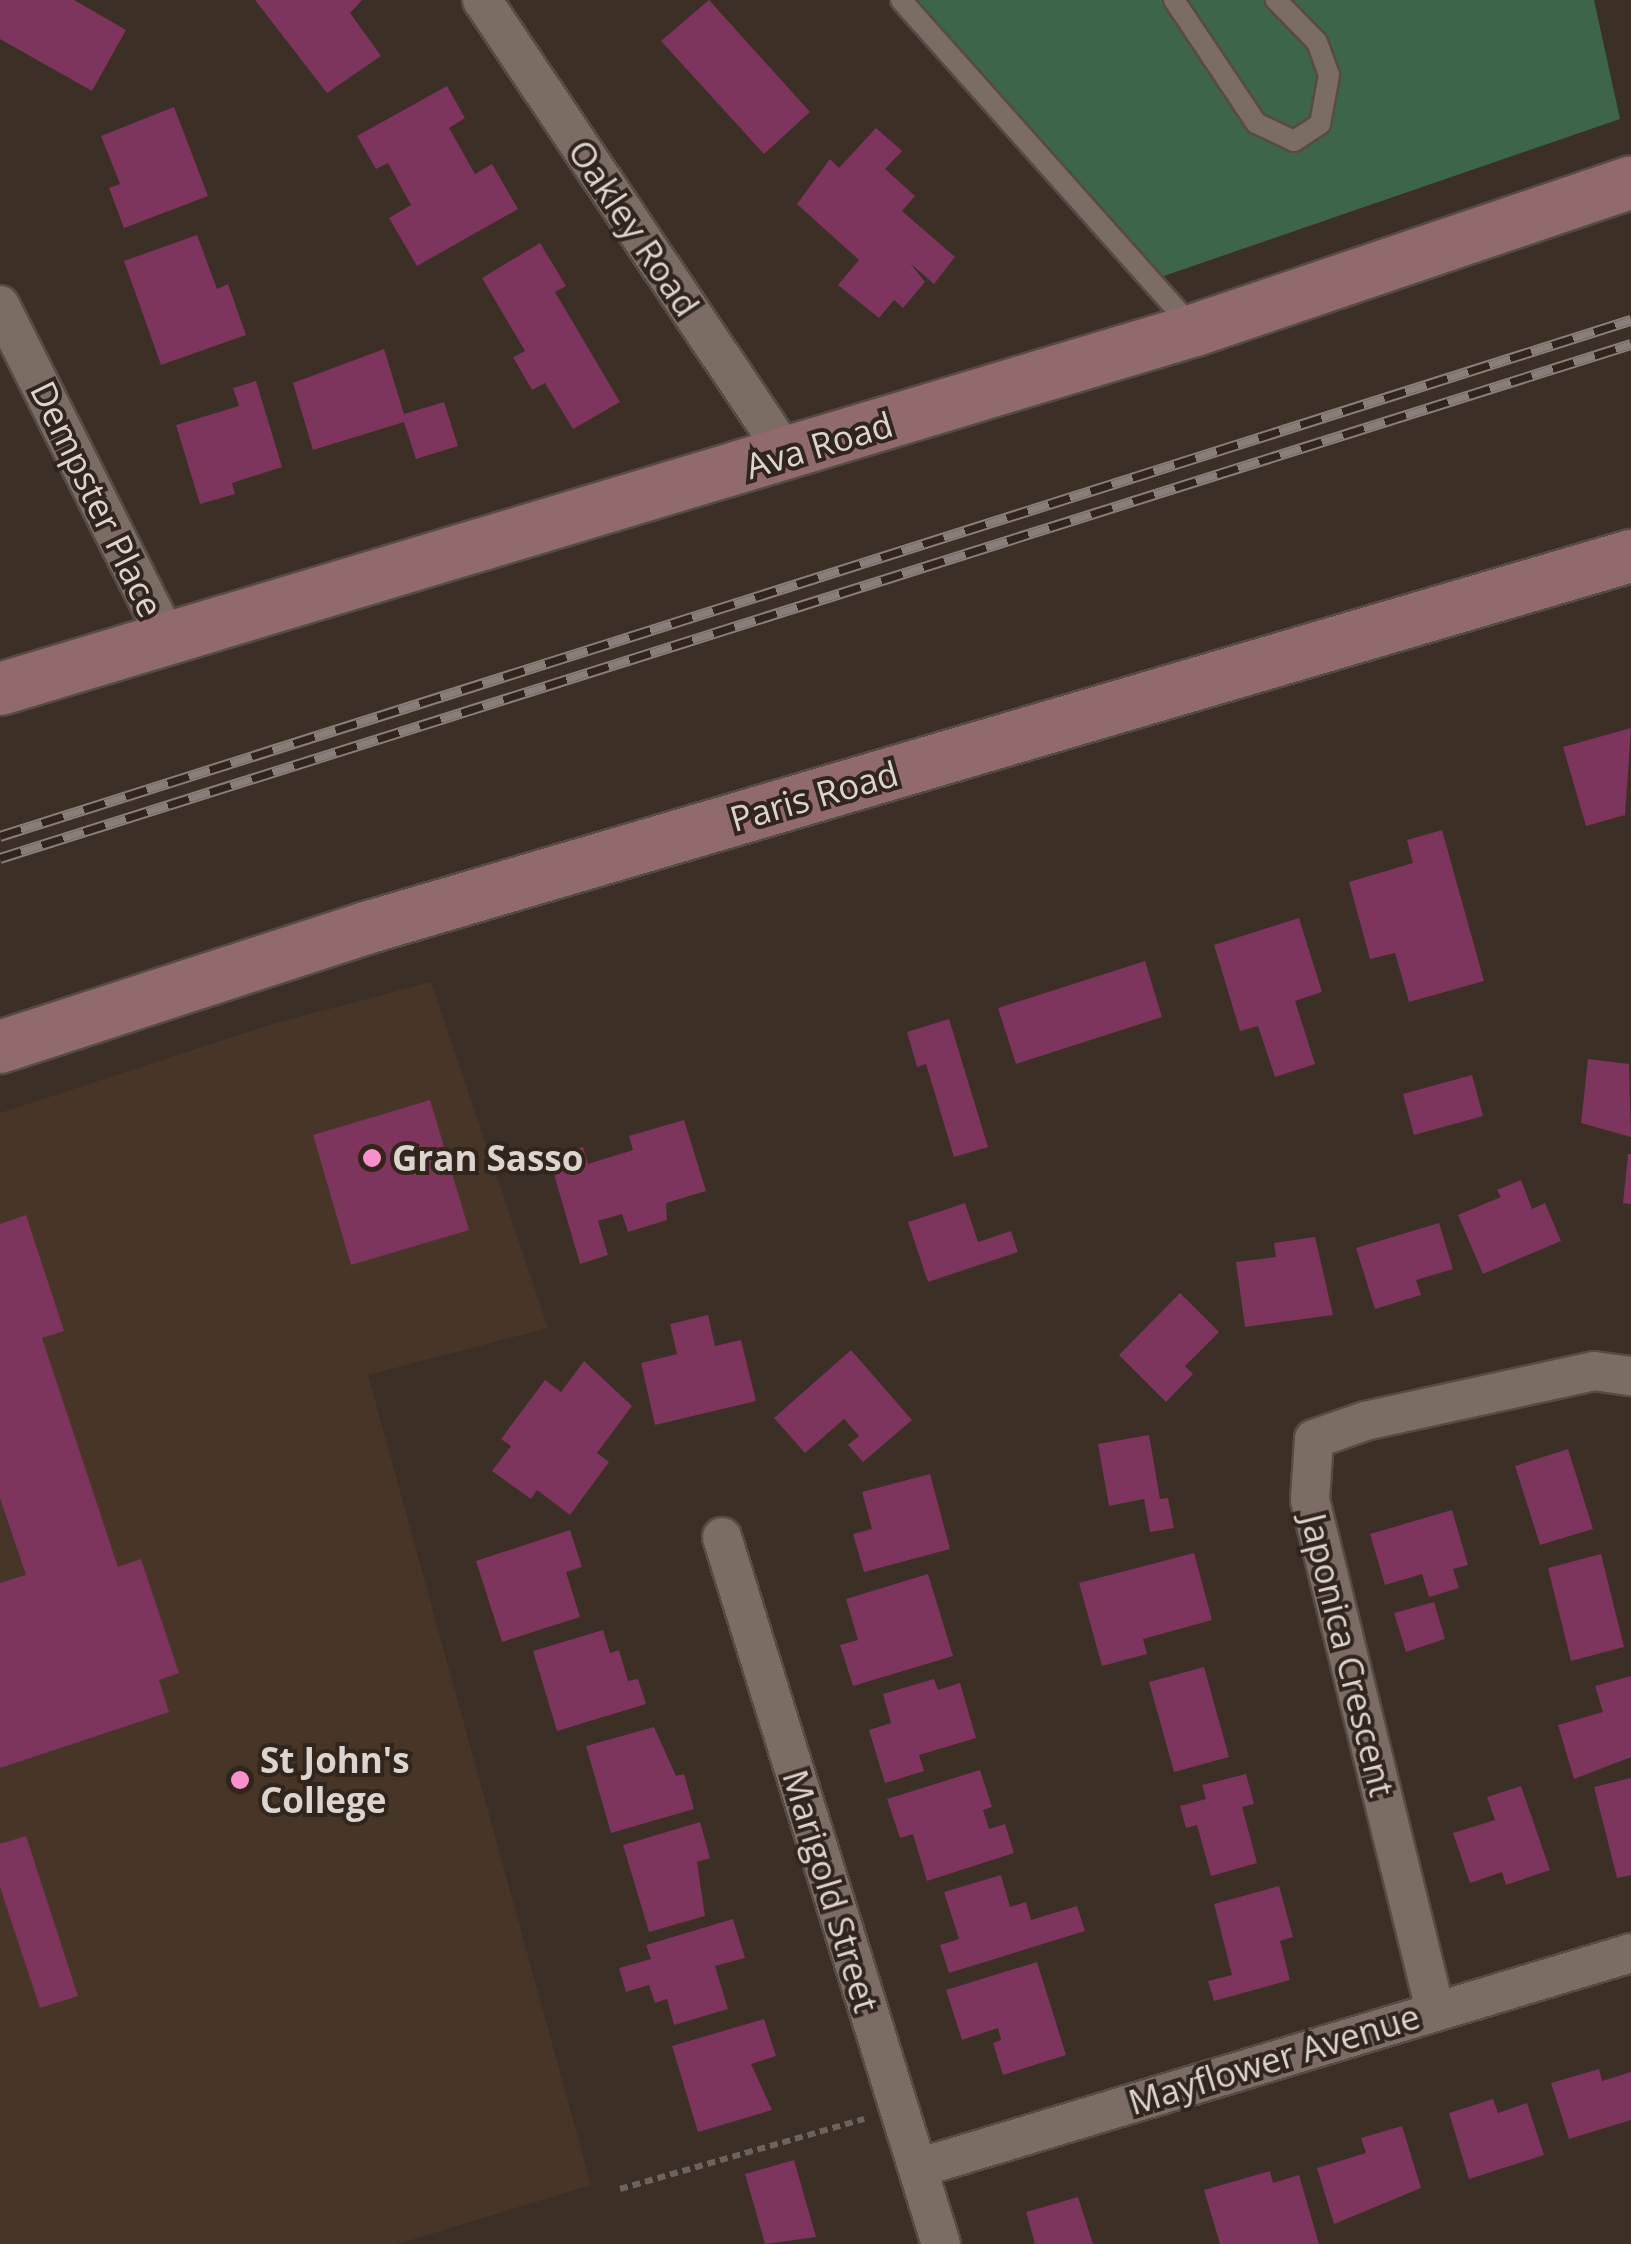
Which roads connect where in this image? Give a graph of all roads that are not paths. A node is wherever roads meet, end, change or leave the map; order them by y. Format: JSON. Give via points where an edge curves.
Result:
{"nodes":[{"id":1,"x":482,"y":0,"type":"edge"},
{"id":2,"x":901,"y":0,"type":"edge"},
{"id":3,"x":1174,"y":0,"type":"edge"},
{"id":4,"x":1276,"y":0,"type":"edge"},
{"id":5,"x":1631,"y":182,"type":"edge"},
{"id":6,"x":0,"y":304,"type":"edge"},
{"id":7,"x":1196,"y":330,"type":"junction"},
{"id":8,"x":787,"y":456,"type":"junction"},
{"id":9,"x":1631,"y":556,"type":"edge"},
{"id":10,"x":166,"y":640,"type":"junction"},
{"id":11,"x":0,"y":689,"type":"edge"},
{"id":12,"x":0,"y":1048,"type":"edge"},
{"id":13,"x":1631,"y":1376,"type":"edge"},
{"id":14,"x":722,"y":1537,"type":"dead end"},
{"id":15,"x":1631,"y":1952,"type":"edge"},
{"id":16,"x":1434,"y":2010,"type":"junction"},
{"id":17,"x":918,"y":2168,"type":"junction"},
{"id":18,"x":941,"y":2244,"type":"edge"}],
"edges":[{"from":1,"to":8,"type":"street","name":"Oakley Road"},
{"from":2,"to":7,"type":"lane"},
{"from":3,"to":4,"type":"lane","via":[[1212,47],[1256,123],[1294,140],[1320,124],[1329,75],[1318,42]]},
{"from":5,"to":7,"type":"street","name":"Ava Road"},
{"from":6,"to":10,"type":"street","name":"Dempster Place"},
{"from":7,"to":8,"type":"street","name":"Ava Road"},
{"from":8,"to":10,"type":"street","name":"Ava Road"},
{"from":9,"to":12,"type":"street","name":"Paris Road","via":[[366,928]]},
{"from":10,"to":11,"type":"street","name":"Ava Road"},
{"from":13,"to":16,"type":"street","name":"Japonica Crescent","via":[[1594,1371],[1365,1421],[1314,1440],[1310,1500]]},
{"from":14,"to":17,"type":"street","name":"Marigold Street"},
{"from":15,"to":16,"type":"street","name":"Mayflower Avenue"},
{"from":16,"to":17,"type":"street","name":"Mayflower Avenue"},
{"from":17,"to":18,"type":"street","name":"Marigold Street"}]}
